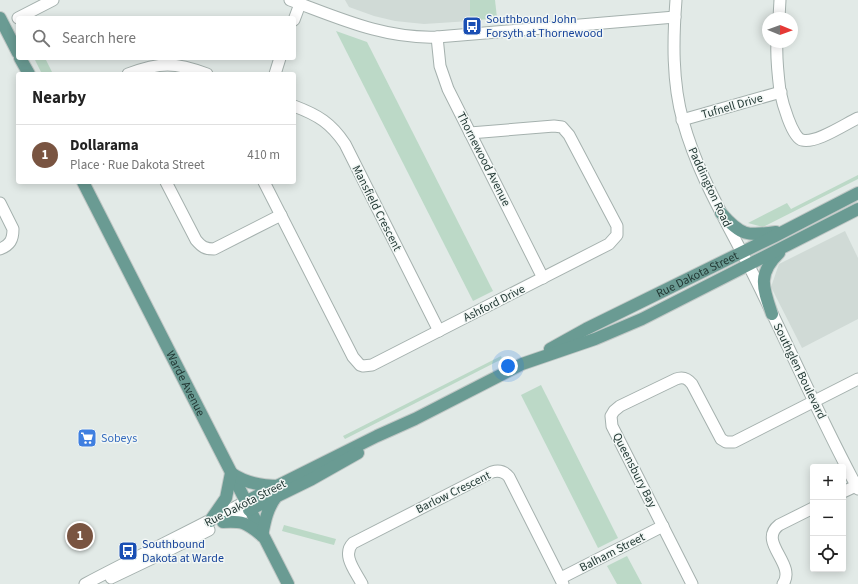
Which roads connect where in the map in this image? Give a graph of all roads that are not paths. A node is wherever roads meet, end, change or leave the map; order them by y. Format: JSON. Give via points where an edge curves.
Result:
{"nodes":[{"id":1,"x":53,"y":0,"type":"edge"},
{"id":2,"x":676,"y":0,"type":"edge"},
{"id":3,"x":780,"y":0,"type":"edge"},
{"id":4,"x":295,"y":2,"type":"edge"},
{"id":5,"x":779,"y":12,"type":"edge"},
{"id":6,"x":22,"y":16,"type":"edge"},
{"id":7,"x":294,"y":16,"type":"edge"},
{"id":8,"x":675,"y":17,"type":"junction"},
{"id":9,"x":16,"y":19,"type":"edge"},
{"id":10,"x":1,"y":24,"type":"edge"},
{"id":11,"x":437,"y":37,"type":"junction"},
{"id":12,"x":777,"y":48,"type":"edge"},
{"id":13,"x":16,"y":50,"type":"edge"},
{"id":14,"x":21,"y":60,"type":"edge"},
{"id":15,"x":279,"y":60,"type":"edge"},
{"id":16,"x":28,"y":72,"type":"edge"},
{"id":17,"x":133,"y":72,"type":"edge"},
{"id":18,"x":201,"y":72,"type":"edge"},
{"id":19,"x":275,"y":72,"type":"edge"},
{"id":20,"x":781,"y":92,"type":"junction"},
{"id":21,"x":296,"y":107,"type":"edge"},
{"id":22,"x":858,"y":118,"type":"edge"},
{"id":23,"x":682,"y":120,"type":"junction"},
{"id":24,"x":470,"y":133,"type":"junction"},
{"id":25,"x":84,"y":184,"type":"edge"},
{"id":26,"x":167,"y":184,"type":"edge"},
{"id":27,"x":265,"y":184,"type":"edge"},
{"id":28,"x":858,"y":193,"type":"edge"},
{"id":29,"x":0,"y":203,"type":"edge"},
{"id":30,"x":858,"y":209,"type":"edge"},
{"id":31,"x":721,"y":213,"type":"junction"},
{"id":32,"x":281,"y":215,"type":"junction"},
{"id":33,"x":785,"y":231,"type":"junction"},
{"id":34,"x":785,"y":246,"type":"junction"},
{"id":35,"x":0,"y":249,"type":"edge"},
{"id":36,"x":742,"y":253,"type":"junction"},
{"id":37,"x":748,"y":265,"type":"junction"},
{"id":38,"x":543,"y":278,"type":"junction"},
{"id":39,"x":772,"y":314,"type":"junction"},
{"id":40,"x":439,"y":331,"type":"junction"},
{"id":41,"x":537,"y":358,"type":"junction"},
{"id":42,"x":858,"y":379,"type":"edge"},
{"id":43,"x":814,"y":401,"type":"junction"},
{"id":44,"x":231,"y":473,"type":"junction"},
{"id":45,"x":857,"y":487,"type":"edge"},
{"id":46,"x":278,"y":491,"type":"junction"},
{"id":47,"x":846,"y":491,"type":"edge"},
{"id":48,"x":247,"y":506,"type":"junction"},
{"id":49,"x":810,"y":510,"type":"edge"},
{"id":50,"x":210,"y":521,"type":"junction"},
{"id":51,"x":223,"y":522,"type":"junction"},
{"id":52,"x":664,"y":526,"type":"junction"},
{"id":53,"x":262,"y":536,"type":"junction"},
{"id":54,"x":562,"y":581,"type":"edge"},
{"id":55,"x":85,"y":584,"type":"edge"},
{"id":56,"x":100,"y":584,"type":"edge"},
{"id":57,"x":288,"y":584,"type":"edge"},
{"id":58,"x":362,"y":584,"type":"edge"},
{"id":59,"x":692,"y":584,"type":"edge"},
{"id":60,"x":783,"y":584,"type":"edge"}],
"edges":[{"from":1,"to":6,"type":"street"},
{"from":2,"to":8,"type":"street","name":"Paddington Road"},
{"from":3,"to":5,"type":"street"},
{"from":4,"to":7,"type":"street"},
{"from":4,"to":11,"type":"street","via":[[377,31],[406,37]]},
{"from":8,"to":11,"type":"street"},
{"from":8,"to":23,"type":"street","name":"Paddington Road","via":[[675,74]]},
{"from":9,"to":10,"type":"street"},
{"from":10,"to":13,"type":"main road"},
{"from":11,"to":24,"type":"street","name":"Thornewood Avenue","via":[[444,78]]},
{"from":12,"to":20,"type":"street"},
{"from":14,"to":16,"type":"main road"},
{"from":15,"to":19,"type":"street"},
{"from":17,"to":18,"type":"street","via":[[164,65],[182,66]]},
{"from":20,"to":22,"type":"street","via":[[794,132],[799,139],[816,139]]},
{"from":20,"to":23,"type":"street","name":"Tufnell Drive"},
{"from":21,"to":40,"type":"street","name":"Mansfield Crescent","via":[[324,120],[342,138]]},
{"from":23,"to":31,"type":"street","name":"Paddington Road","via":[[697,162]]},
{"from":24,"to":38,"type":"street","name":"Thornewood Avenue"},
{"from":24,"to":38,"type":"street","name":"Ashford Drive","via":[[562,127],[569,134],[616,226],[617,235],[609,244]]},
{"from":25,"to":44,"type":"main road","name":"Warde Avenue"},
{"from":26,"to":32,"type":"street","via":[[196,240],[205,249],[214,249]]},
{"from":27,"to":32,"type":"street","name":"Ashford Drive"},
{"from":28,"to":33,"type":"main road","name":"Rue Dakota Street"},
{"from":29,"to":35,"type":"street","via":[[13,233],[11,242]]},
{"from":30,"to":34,"type":"main road","name":"Rue Dakota Street"},
{"from":31,"to":33,"type":"main road","via":[[735,228],[747,234]]},
{"from":31,"to":36,"type":"street","name":"Paddington Road"},
{"from":32,"to":40,"type":"street","name":"Ashford Drive","via":[[353,358],[360,365],[372,365]]},
{"from":33,"to":36,"type":"main road","name":"Rue Dakota Street"},
{"from":34,"to":37,"type":"main road","name":"Rue Dakota Street"},
{"from":34,"to":39,"type":"main road","via":[[768,264],[764,275],[764,287]]},
{"from":36,"to":37,"type":"street","name":"Southglen Boulevard"},
{"from":36,"to":41,"type":"main road","name":"Rue Dakota Street","via":[[556,344]]},
{"from":37,"to":39,"type":"street","name":"Southglen Boulevard"},
{"from":37,"to":41,"type":"main road","name":"Rue Dakota Street","via":[[642,319],[595,339]]},
{"from":38,"to":40,"type":"street","name":"Ashford Drive"},
{"from":39,"to":43,"type":"street","name":"Southglen Boulevard"},
{"from":41,"to":46,"type":"main road","name":"Rue Dakota Street","via":[[405,424],[342,463]]},
{"from":42,"to":43,"type":"street"},
{"from":43,"to":45,"type":"street","name":"Southglen Boulevard"},
{"from":43,"to":52,"type":"street","name":"Queensbury Bay","via":[[732,442],[721,439],[695,388],[687,378],[676,378],[617,408],[611,416],[612,426]]},
{"from":44,"to":46,"type":"main road","via":[[254,484]]},
{"from":44,"to":48,"type":"main road","name":"Warde Avenue"},
{"from":44,"to":50,"type":"main road","via":[[226,498]]},
{"from":45,"to":47,"type":"street"},
{"from":46,"to":48,"type":"main road","name":"Rue Dakota Street"},
{"from":46,"to":53,"type":"main road","via":[[266,516]]},
{"from":48,"to":50,"type":"street","name":"Rue Dakota Street"},
{"from":48,"to":51,"type":"street","name":"Rue Dakota Street"},
{"from":48,"to":53,"type":"main road","name":"Warde Avenue"},
{"from":49,"to":60,"type":"street","via":[[779,525],[773,533],[773,543],[787,573]]},
{"from":50,"to":55,"type":"street","name":"Rue Dakota Street","via":[[122,563]]},
{"from":51,"to":53,"type":"main road","via":[[243,522]]},
{"from":51,"to":56,"type":"street","name":"Rue Dakota Street"},
{"from":52,"to":54,"type":"street","name":"Balham Street"},
{"from":52,"to":59,"type":"street","name":"Queensbury Bay"},
{"from":53,"to":57,"type":"main road","name":"Warde Avenue"},
{"from":54,"to":58,"type":"street","name":"Barlow Crescent","via":[[509,477],[499,471],[492,472],[353,543],[348,549],[348,557]]}]}
